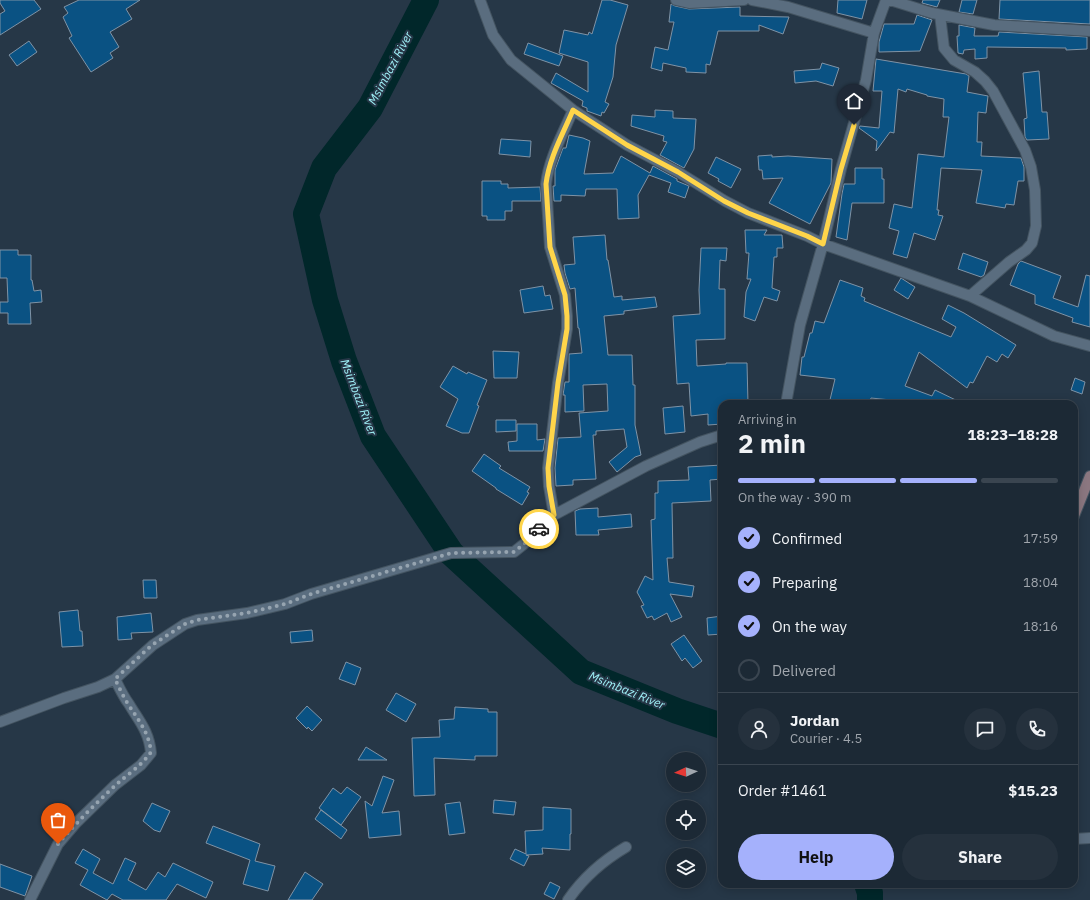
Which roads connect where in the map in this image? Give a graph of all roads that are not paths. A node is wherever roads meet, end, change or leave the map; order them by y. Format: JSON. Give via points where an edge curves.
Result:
{"nodes":[{"id":1,"x":480,"y":0,"type":"edge"},
{"id":2,"x":676,"y":0,"type":"edge"},
{"id":3,"x":744,"y":0,"type":"edge"},
{"id":4,"x":752,"y":0,"type":"edge"},
{"id":5,"x":886,"y":0,"type":"edge"},
{"id":6,"x":890,"y":0,"type":"edge"},
{"id":7,"x":940,"y":15,"type":"junction"},
{"id":8,"x":1090,"y":31,"type":"edge"},
{"id":9,"x":874,"y":33,"type":"junction"},
{"id":10,"x":573,"y":110,"type":"junction"},
{"id":11,"x":823,"y":244,"type":"junction"},
{"id":12,"x":970,"y":296,"type":"junction"},
{"id":13,"x":1090,"y":346,"type":"edge"},
{"id":14,"x":787,"y":400,"type":"edge"},
{"id":15,"x":718,"y":437,"type":"edge"},
{"id":16,"x":1090,"y":476,"type":"edge"},
{"id":17,"x":1078,"y":506,"type":"edge"},
{"id":18,"x":554,"y":515,"type":"junction"},
{"id":19,"x":115,"y":679,"type":"junction"},
{"id":20,"x":0,"y":722,"type":"edge"},
{"id":21,"x":1090,"y":838,"type":"edge"},
{"id":22,"x":1078,"y":839,"type":"edge"},
{"id":23,"x":626,"y":847,"type":"dead end"},
{"id":24,"x":30,"y":900,"type":"edge"},
{"id":25,"x":568,"y":900,"type":"edge"}],
"edges":[{"from":1,"to":10,"type":"street","via":[[493,35],[511,60]]},
{"from":2,"to":3,"type":"street","via":[[689,3]]},
{"from":4,"to":9,"type":"street","via":[[788,7]]},
{"from":5,"to":9,"type":"street"},
{"from":6,"to":7,"type":"street"},
{"from":7,"to":8,"type":"street","via":[[994,26]]},
{"from":7,"to":12,"type":"street","via":[[944,48],[954,60],[986,81],[993,91],[1025,150],[1035,190],[1036,226],[1032,243]]},
{"from":9,"to":11,"type":"street","via":[[866,80]]},
{"from":10,"to":11,"type":"street","via":[[627,145],[678,172],[724,201]]},
{"from":10,"to":18,"type":"street","via":[[555,150],[546,184],[550,247],[565,295],[567,316],[548,468]]},
{"from":11,"to":12,"type":"street"},
{"from":11,"to":14,"type":"street","via":[[800,325]]},
{"from":12,"to":13,"type":"street","via":[[1054,336]]},
{"from":15,"to":18,"type":"street","via":[[700,442],[646,466]]},
{"from":16,"to":17,"type":"street"},
{"from":18,"to":19,"type":"street","via":[[514,552],[451,553],[285,604],[185,624],[152,645]]},
{"from":19,"to":20,"type":"street","via":[[98,688]]},
{"from":19,"to":24,"type":"street","via":[[148,735],[151,752],[75,824],[58,844]]},
{"from":21,"to":22,"type":"street"},
{"from":23,"to":25,"type":"street","via":[[609,857]]}]}
